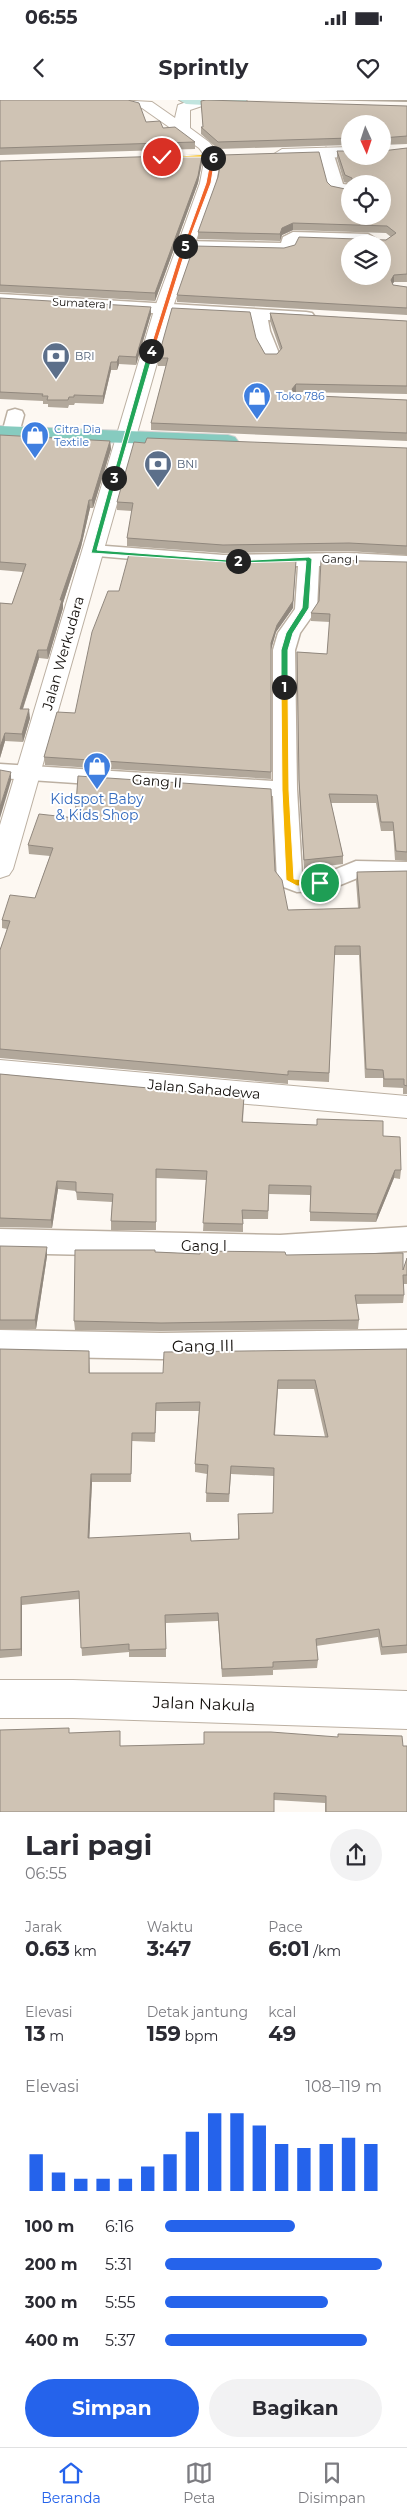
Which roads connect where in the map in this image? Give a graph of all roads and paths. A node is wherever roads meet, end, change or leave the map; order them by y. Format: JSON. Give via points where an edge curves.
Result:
{"nodes":[{"id":1,"x":123,"y":100,"type":"edge"},
{"id":2,"x":186,"y":100,"type":"edge"},
{"id":3,"x":203,"y":101,"type":"junction"},
{"id":4,"x":258,"y":103,"type":"edge"},
{"id":5,"x":182,"y":128,"type":"junction"},
{"id":6,"x":326,"y":152,"type":"junction"},
{"id":7,"x":341,"y":152,"type":"edge"},
{"id":8,"x":267,"y":154,"type":"edge"},
{"id":9,"x":341,"y":189,"type":"edge"},
{"id":10,"x":341,"y":239,"type":"edge"},
{"id":11,"x":185,"y":246,"type":"junction"},
{"id":12,"x":0,"y":299,"type":"edge"},
{"id":13,"x":164,"y":308,"type":"junction"},
{"id":14,"x":258,"y":314,"type":"junction"},
{"id":15,"x":318,"y":318,"type":"edge"},
{"id":16,"x":271,"y":356,"type":"edge"},
{"id":17,"x":9,"y":427,"type":"edge"},
{"id":18,"x":126,"y":437,"type":"junction"},
{"id":19,"x":248,"y":442,"type":"edge"},
{"id":20,"x":93,"y":551,"type":"junction"},
{"id":21,"x":309,"y":559,"type":"junction"},
{"id":22,"x":407,"y":562,"type":"edge"},
{"id":23,"x":0,"y":771,"type":"edge"},
{"id":24,"x":29,"y":773,"type":"junction"},
{"id":25,"x":285,"y":790,"type":"junction"},
{"id":26,"x":0,"y":869,"type":"edge"},
{"id":27,"x":407,"y":870,"type":"edge"},
{"id":28,"x":0,"y":1071,"type":"edge"},
{"id":29,"x":407,"y":1106,"type":"edge"},
{"id":30,"x":407,"y":1239,"type":"edge"},
{"id":31,"x":0,"y":1242,"type":"edge"},
{"id":32,"x":0,"y":1343,"type":"edge"},
{"id":33,"x":407,"y":1343,"type":"edge"},
{"id":34,"x":0,"y":1699,"type":"edge"},
{"id":35,"x":407,"y":1710,"type":"edge"}],
"edges":[{"from":1,"to":5,"type":"street","via":[[147,105]]},
{"from":2,"to":3,"type":"main road"},
{"from":3,"to":4,"type":"main road"},
{"from":3,"to":5,"type":"street","via":[[183,108]]},
{"from":5,"to":11,"type":"street","name":"Jalan Werkudara","via":[[204,145],[212,156],[208,183]]},
{"from":6,"to":7,"type":"street"},
{"from":6,"to":8,"type":"street"},
{"from":6,"to":9,"type":"street","via":[[336,188]]},
{"from":10,"to":11,"type":"street","via":[[293,237],[284,248]]},
{"from":11,"to":13,"type":"street","name":"Jalan Werkudara"},
{"from":12,"to":13,"type":"street","name":"Sumatera I"},
{"from":13,"to":14,"type":"street","name":"Sumatera I"},
{"from":13,"to":18,"type":"street","name":"Jalan Werkudara"},
{"from":14,"to":15,"type":"street","name":"Sumatera I"},
{"from":14,"to":16,"type":"street"},
{"from":17,"to":18,"type":"main road"},
{"from":18,"to":19,"type":"main road"},
{"from":18,"to":20,"type":"street","name":"Jalan Werkudara"},
{"from":20,"to":21,"type":"street","name":"Gang I","via":[[223,561]]},
{"from":20,"to":24,"type":"street","name":"Jalan Werkudara"},
{"from":21,"to":22,"type":"street","name":"Gang I"},
{"from":21,"to":25,"type":"street","via":[[306,608],[290,633],[284,650]]},
{"from":23,"to":24,"type":"street"},
{"from":24,"to":25,"type":"street","name":"Gang II"},
{"from":24,"to":26,"type":"street","name":"Jalan Werkudara"},
{"from":25,"to":27,"type":"street","via":[[292,882],[328,882],[356,869]]},
{"from":28,"to":29,"type":"street","name":"Jalan Sahadewa"},
{"from":30,"to":31,"type":"street","name":"Gang I","via":[[280,1247]]},
{"from":32,"to":33,"type":"street","name":"Gang III","via":[[162,1346]]},
{"from":34,"to":35,"type":"street","name":"Jalan Nakula"}]}
